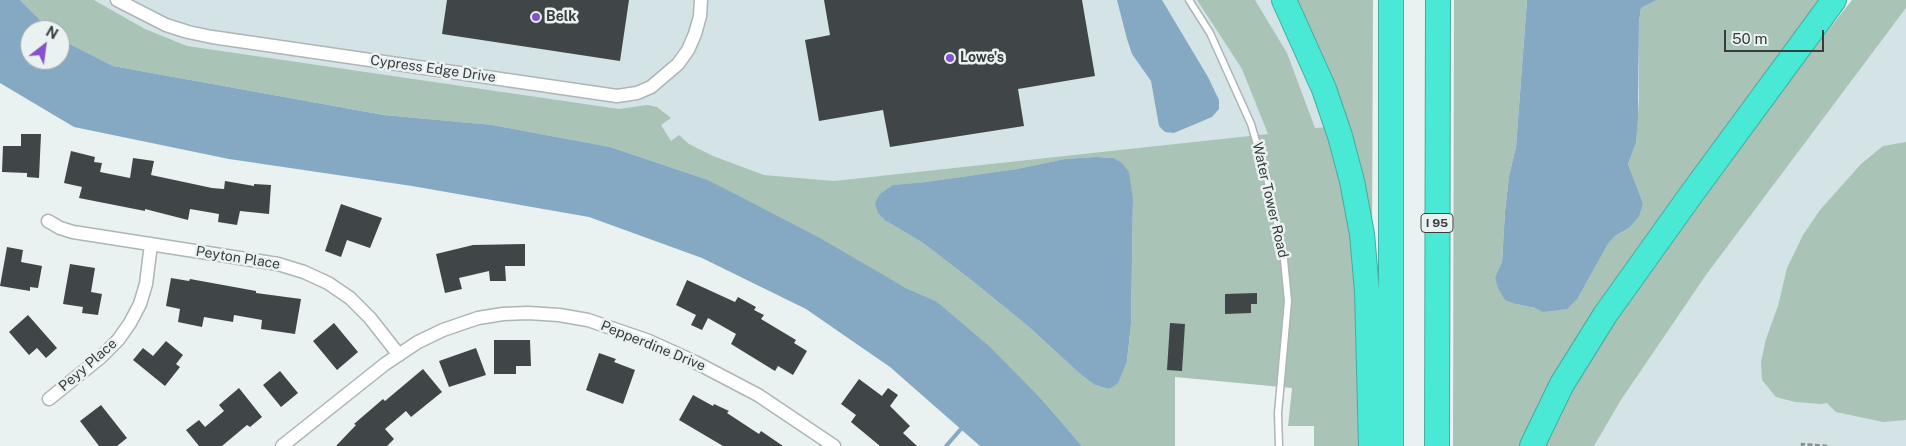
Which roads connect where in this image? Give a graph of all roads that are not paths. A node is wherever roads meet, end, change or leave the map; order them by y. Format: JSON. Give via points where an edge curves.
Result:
{"nodes":[{"id":1,"x":117,"y":0,"type":"edge"},
{"id":2,"x":701,"y":0,"type":"edge"},
{"id":3,"x":1189,"y":0,"type":"edge"},
{"id":4,"x":1284,"y":0,"type":"edge"},
{"id":5,"x":1391,"y":0,"type":"edge"},
{"id":6,"x":1438,"y":0,"type":"edge"},
{"id":7,"x":1834,"y":0,"type":"edge"},
{"id":8,"x":48,"y":221,"type":"dead end"},
{"id":9,"x":151,"y":244,"type":"junction"},
{"id":10,"x":399,"y":355,"type":"junction"},
{"id":11,"x":49,"y":400,"type":"dead end"},
{"id":12,"x":816,"y":441,"type":"edge"},
{"id":13,"x":282,"y":446,"type":"edge"},
{"id":14,"x":834,"y":446,"type":"edge"},
{"id":15,"x":1279,"y":446,"type":"edge"},
{"id":16,"x":1371,"y":446,"type":"edge"},
{"id":17,"x":1390,"y":446,"type":"edge"},
{"id":18,"x":1437,"y":446,"type":"edge"},
{"id":19,"x":1532,"y":446,"type":"edge"}],
"edges":[{"from":1,"to":2,"type":"street","name":"Cypress Edge Drive","via":[[166,25],[204,35],[617,96],[651,87],[678,64],[695,34]]},
{"from":3,"to":15,"type":"lane","name":"Water Tower Road","via":[[1210,33],[1251,124],[1265,168],[1283,249],[1288,301],[1278,413]]},
{"from":4,"to":16,"type":"highway","via":[[1324,89],[1352,181],[1368,291]]},
{"from":5,"to":17,"type":"highway"},
{"from":6,"to":18,"type":"highway","number":"I 95"},
{"from":7,"to":19,"type":"highway","via":[[1605,315],[1562,384]]},
{"from":8,"to":9,"type":"street","name":"Peyton Place","via":[[73,232]]},
{"from":9,"to":10,"type":"street","name":"Peyton Place","via":[[278,264],[316,276],[361,307]]},
{"from":9,"to":11,"type":"street","name":"Peyy Place","via":[[146,284],[130,323],[101,357]]},
{"from":10,"to":12,"type":"street","name":"Pepperdine Drive","via":[[430,336],[478,318],[528,313],[574,318],[624,332],[695,362],[758,395]]},
{"from":10,"to":13,"type":"street","name":"Pepperdine Drive"},
{"from":12,"to":14,"type":"street","name":"Pepperdine Drive"}]}
